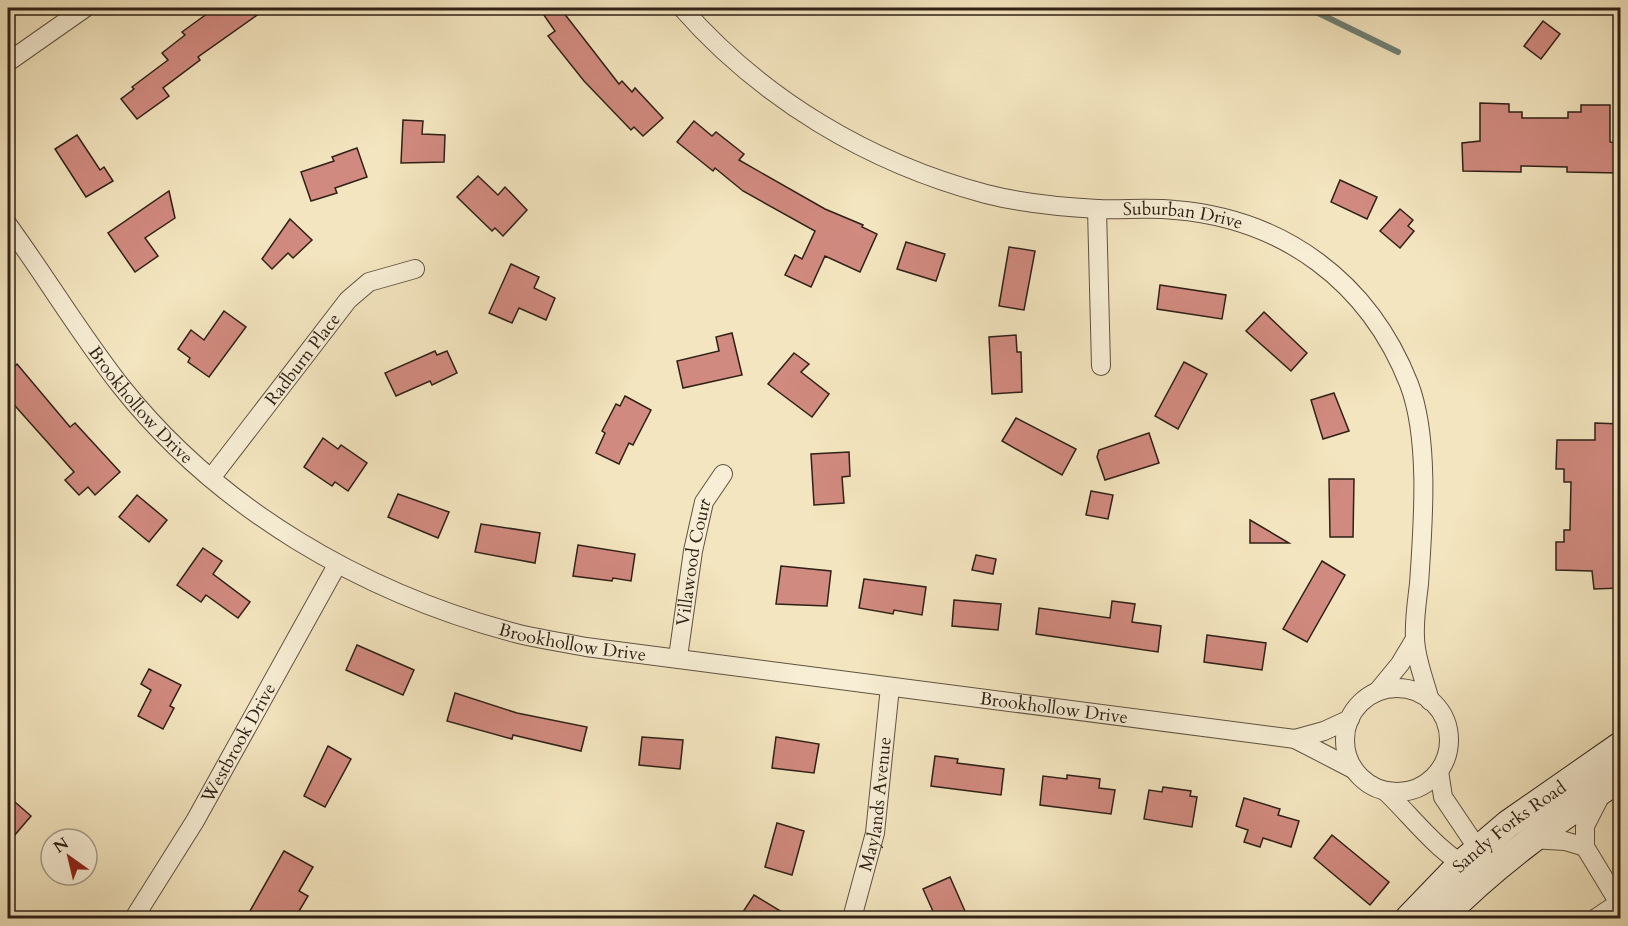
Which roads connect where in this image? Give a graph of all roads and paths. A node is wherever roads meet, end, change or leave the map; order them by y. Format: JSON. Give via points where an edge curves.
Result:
{"nodes":[{"id":1,"x":85,"y":8,"type":"edge"},
{"id":2,"x":682,"y":8,"type":"edge"},
{"id":3,"x":8,"y":62,"type":"edge"},
{"id":4,"x":1096,"y":209,"type":"junction"},
{"id":5,"x":8,"y":225,"type":"edge"},
{"id":6,"x":415,"y":269,"type":"dead end"},
{"id":7,"x":1101,"y":366,"type":"dead end"},
{"id":8,"x":723,"y":474,"type":"dead end"},
{"id":9,"x":211,"y":478,"type":"junction"},
{"id":10,"x":337,"y":565,"type":"junction"},
{"id":11,"x":1414,"y":639,"type":"junction"},
{"id":12,"x":678,"y":657,"type":"junction"},
{"id":13,"x":890,"y":687,"type":"junction"},
{"id":14,"x":1383,"y":691,"type":"junction"},
{"id":15,"x":1430,"y":701,"type":"junction"},
{"id":16,"x":1350,"y":719,"type":"junction"},
{"id":17,"x":1295,"y":740,"type":"junction"},
{"id":18,"x":1620,"y":746,"type":"edge"},
{"id":19,"x":1353,"y":769,"type":"junction"},
{"id":20,"x":1439,"y":771,"type":"junction"},
{"id":21,"x":1613,"y":783,"type":"edge"},
{"id":22,"x":1392,"y":791,"type":"junction"},
{"id":23,"x":1531,"y":839,"type":"junction"},
{"id":24,"x":1585,"y":847,"type":"junction"},
{"id":25,"x":1470,"y":857,"type":"junction"},
{"id":26,"x":1487,"y":875,"type":"junction"},
{"id":27,"x":1620,"y":902,"type":"edge"},
{"id":28,"x":134,"y":918,"type":"edge"},
{"id":29,"x":852,"y":918,"type":"edge"},
{"id":30,"x":1409,"y":918,"type":"edge"},
{"id":31,"x":1442,"y":918,"type":"edge"},
{"id":32,"x":1596,"y":918,"type":"edge"}],
"edges":[{"from":1,"to":3,"type":"street"},
{"from":2,"to":4,"type":"street","name":"Suburban Drive","via":[[737,63],[781,98],[869,152],[989,194]]},
{"from":4,"to":7,"type":"street"},
{"from":4,"to":11,"type":"street","name":"Suburban Drive","via":[[1173,209],[1210,213],[1251,224],[1309,254],[1359,297],[1381,327],[1402,367],[1413,394],[1419,428],[1423,514]]},
{"from":5,"to":9,"type":"street","name":"Brookhollow Drive","via":[[119,384],[144,414]]},
{"from":6,"to":9,"type":"street","name":"Radburn Place","via":[[369,282],[348,300]]},
{"from":8,"to":12,"type":"street","name":"Villawood Court","via":[[704,502]]},
{"from":9,"to":10,"type":"street","name":"Brookhollow Drive","via":[[243,504]]},
{"from":10,"to":12,"type":"street","name":"Brookhollow Drive","via":[[430,605],[515,633],[586,647]]},
{"from":10,"to":28,"type":"street","name":"Westbrook Drive","via":[[195,821]]},
{"from":11,"to":14,"type":"street","name":"Suburban Drive"},
{"from":11,"to":15,"type":"street","name":"Suburban Drive"},
{"from":12,"to":13,"type":"street","name":"Brookhollow Drive"},
{"from":13,"to":17,"type":"street","name":"Brookhollow Drive"},
{"from":13,"to":29,"type":"street","name":"Maylands Avenue","via":[[875,833]]},
{"from":14,"to":15,"type":"street","via":[[1417,693]]},
{"from":14,"to":16,"type":"street","name":"Brookhollow Drive","via":[[1361,703]]},
{"from":15,"to":20,"type":"street","name":"Suburban Drive","via":[[1447,726],[1449,742]]},
{"from":16,"to":17,"type":"street","name":"Brookhollow Drive"},
{"from":16,"to":19,"type":"street","via":[[1345,744]]},
{"from":17,"to":19,"type":"street","name":"Brookhollow Drive"},
{"from":18,"to":25,"type":"street","name":"Sandy Forks Road","via":[[1508,824]]},
{"from":19,"to":22,"type":"street","name":"Brookhollow Drive","via":[[1367,783]]},
{"from":20,"to":22,"type":"street","via":[[1421,786]]},
{"from":20,"to":25,"type":"street","via":[[1443,797]]},
{"from":21,"to":23,"type":"street","name":"Sandy Forks Road"},
{"from":21,"to":24,"type":"street","via":[[1585,826]]},
{"from":22,"to":25,"type":"street","name":"Brookhollow Drive"},
{"from":23,"to":24,"type":"street","via":[[1565,841]]},
{"from":23,"to":26,"type":"street","name":"Sandy Forks Road"},
{"from":24,"to":27,"type":"street"},
{"from":25,"to":26,"type":"street"},
{"from":25,"to":30,"type":"street","name":"Sandy Forks Road"},
{"from":26,"to":31,"type":"street","name":"Sandy Forks Road"},
{"from":27,"to":32,"type":"street"}]}
